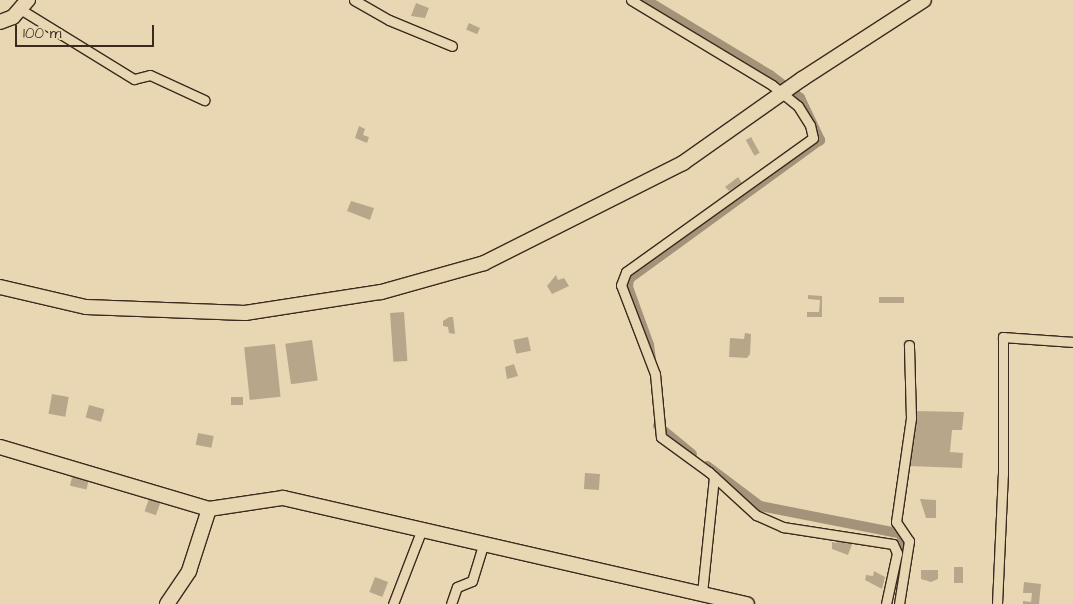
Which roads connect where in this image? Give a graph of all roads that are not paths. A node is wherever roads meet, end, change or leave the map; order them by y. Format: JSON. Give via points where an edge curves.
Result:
{"nodes":[{"id":1,"x":354,"y":0,"type":"edge"},
{"id":2,"x":631,"y":0,"type":"edge"},
{"id":3,"x":924,"y":0,"type":"edge"},
{"id":4,"x":24,"y":5,"type":"edge"},
{"id":5,"x":0,"y":22,"type":"edge"},
{"id":6,"x":452,"y":46,"type":"dead end"},
{"id":7,"x":783,"y":95,"type":"junction"},
{"id":8,"x":204,"y":100,"type":"dead end"},
{"id":9,"x":0,"y":286,"type":"edge"},
{"id":10,"x":1073,"y":342,"type":"edge"},
{"id":11,"x":909,"y":345,"type":"dead end"},
{"id":12,"x":0,"y":447,"type":"edge"},
{"id":13,"x":714,"y":477,"type":"junction"},
{"id":14,"x":209,"y":509,"type":"junction"},
{"id":15,"x":422,"y":528,"type":"junction"},
{"id":16,"x":484,"y":542,"type":"junction"},
{"id":17,"x":702,"y":593,"type":"junction"},
{"id":18,"x":167,"y":604,"type":"edge"},
{"id":19,"x":393,"y":604,"type":"edge"},
{"id":20,"x":451,"y":604,"type":"edge"},
{"id":21,"x":747,"y":604,"type":"edge"},
{"id":22,"x":886,"y":604,"type":"edge"},
{"id":23,"x":899,"y":604,"type":"edge"},
{"id":24,"x":997,"y":604,"type":"edge"}],
"edges":[{"from":1,"to":6,"type":"street","via":[[389,20]]},
{"from":2,"to":7,"type":"street"},
{"from":3,"to":7,"type":"main road","via":[[802,79]]},
{"from":4,"to":5,"type":"main road","via":[[13,17]]},
{"from":4,"to":8,"type":"street","via":[[134,79],[150,75]]},
{"from":7,"to":9,"type":"main road","via":[[683,164],[484,263],[381,292],[245,313],[86,307]]},
{"from":7,"to":13,"type":"street","via":[[798,106],[810,124],[813,138],[626,272],[621,285],[655,374],[661,437]]},
{"from":10,"to":24,"type":"street","via":[[1003,337],[1003,474]]},
{"from":11,"to":23,"type":"street","via":[[912,418],[896,522],[909,541]]},
{"from":12,"to":14,"type":"main road"},
{"from":13,"to":17,"type":"street"},
{"from":13,"to":22,"type":"street","via":[[756,515],[782,527],[893,544],[897,552]]},
{"from":14,"to":15,"type":"main road","via":[[283,498]]},
{"from":14,"to":18,"type":"main road","via":[[189,571]]},
{"from":15,"to":16,"type":"main road"},
{"from":15,"to":19,"type":"street"},
{"from":16,"to":17,"type":"main road"},
{"from":16,"to":20,"type":"street","via":[[472,581],[457,587]]},
{"from":17,"to":21,"type":"main road"}]}
